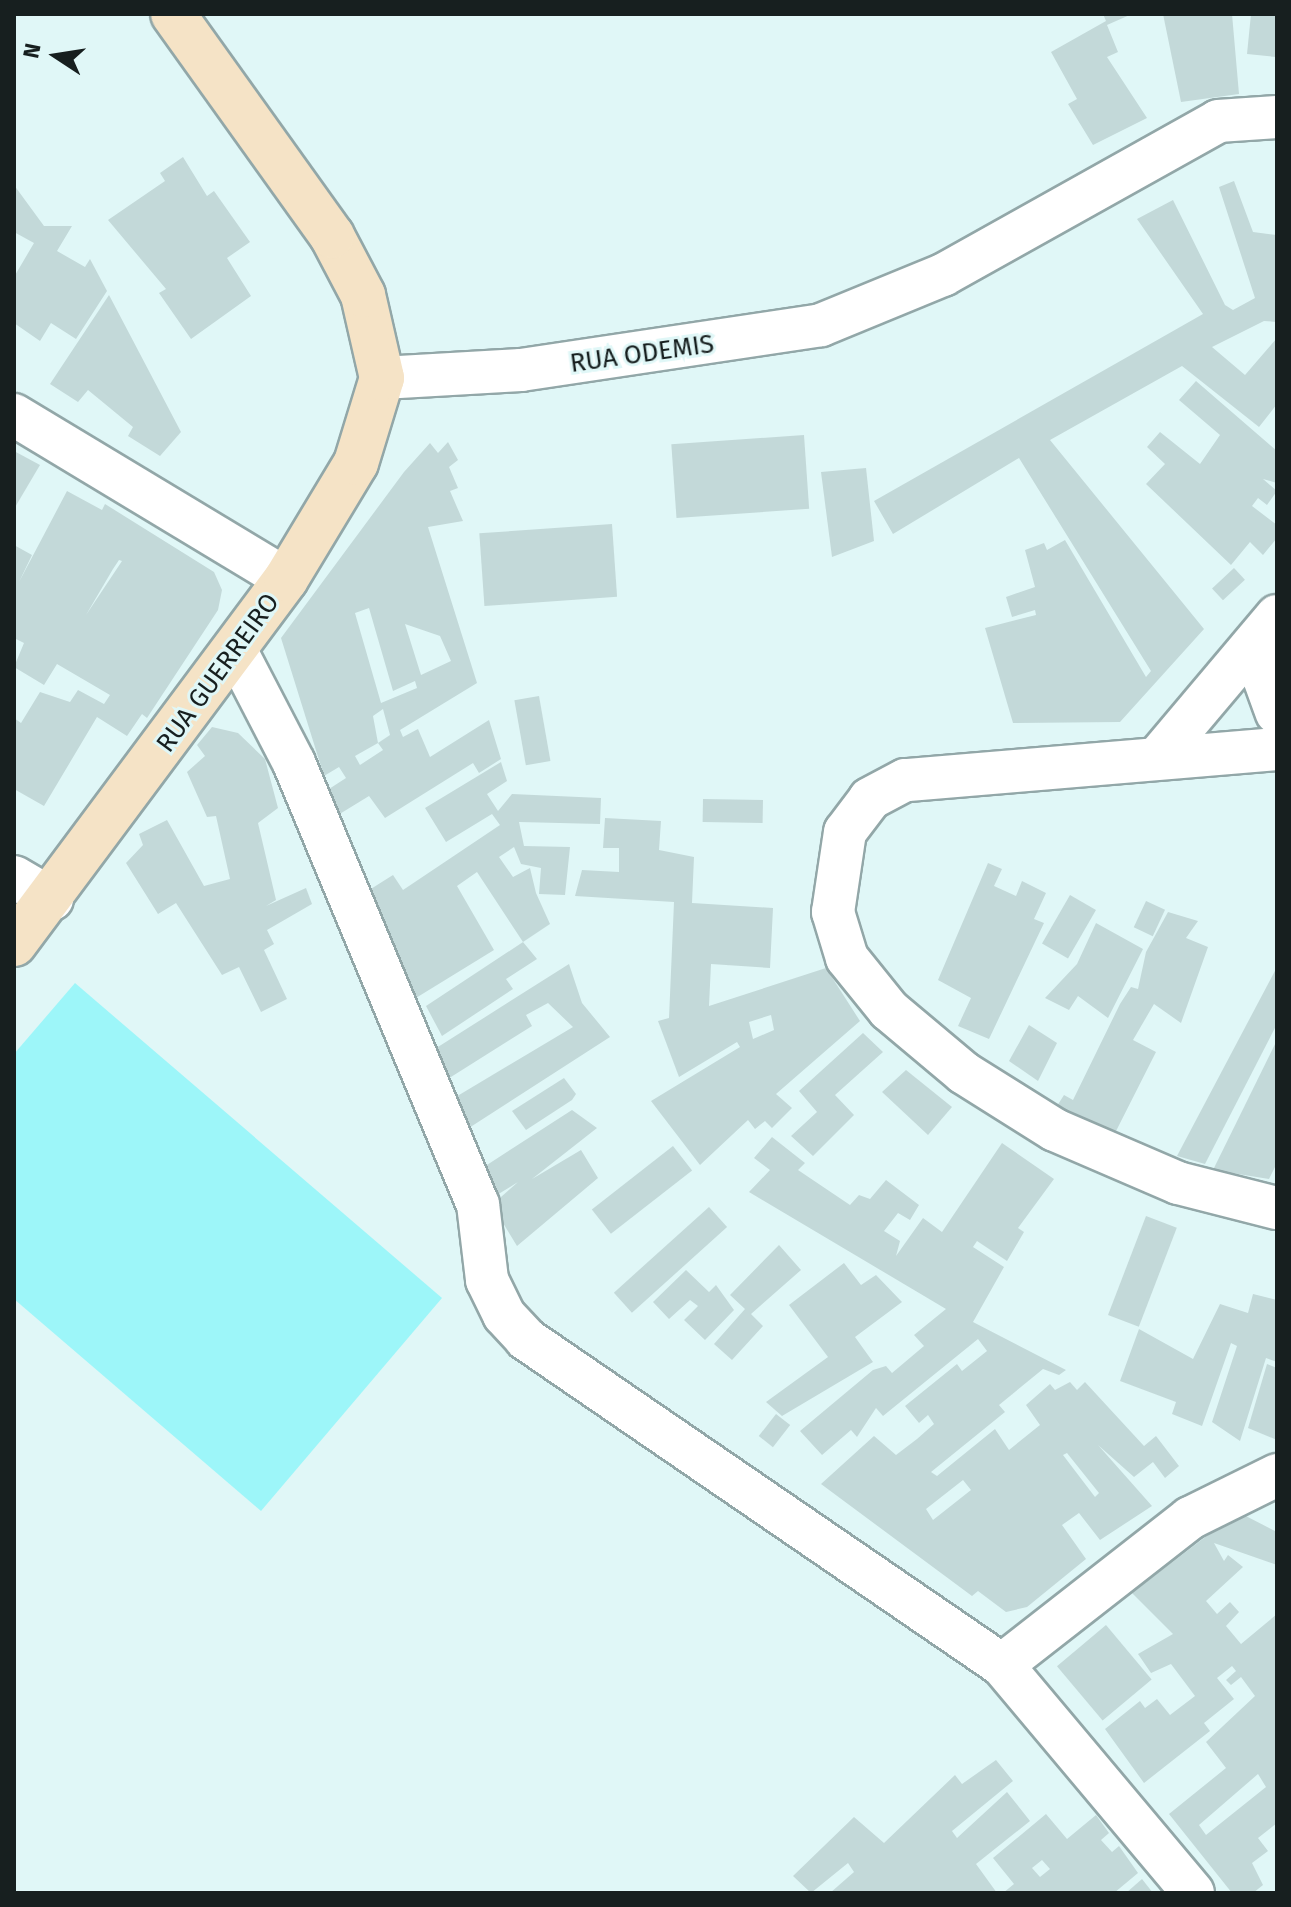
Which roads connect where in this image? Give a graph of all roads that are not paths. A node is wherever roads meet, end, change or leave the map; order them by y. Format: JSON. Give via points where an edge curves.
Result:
{"nodes":[{"id":1,"x":173,"y":14,"type":"edge"},
{"id":2,"x":1277,"y":117,"type":"edge"},
{"id":3,"x":382,"y":378,"type":"junction"},
{"id":4,"x":14,"y":415,"type":"edge"},
{"id":5,"x":286,"y":579,"type":"junction"},
{"id":6,"x":1270,"y":625,"type":"edge"},
{"id":7,"x":236,"y":651,"type":"junction"},
{"id":8,"x":1277,"y":713,"type":"edge"},
{"id":9,"x":1277,"y":749,"type":"edge"},
{"id":10,"x":1159,"y":756,"type":"junction"},
{"id":11,"x":14,"y":877,"type":"edge"},
{"id":12,"x":52,"y":899,"type":"junction"},
{"id":13,"x":14,"y":944,"type":"edge"},
{"id":14,"x":1277,"y":1208,"type":"edge"},
{"id":15,"x":1277,"y":1475,"type":"edge"},
{"id":16,"x":1002,"y":1665,"type":"junction"},
{"id":17,"x":1193,"y":1893,"type":"edge"}],
"edges":[{"from":1,"to":3,"type":"street","via":[[332,236],[363,295]]},
{"from":2,"to":3,"type":"street","name":"RUA ODEMIS","via":[[1218,121],[943,275],[821,325],[521,370]]},
{"from":3,"to":5,"type":"street","name":"RUA GUERREIRO","via":[[356,463]]},
{"from":4,"to":5,"type":"street"},
{"from":5,"to":7,"type":"street","name":"RUA GUERREIRO"},
{"from":6,"to":8,"type":"street","via":[[1264,678]]},
{"from":6,"to":10,"type":"street"},
{"from":7,"to":12,"type":"street","name":"RUA GUERREIRO"},
{"from":7,"to":16,"type":"street","via":[[294,763],[478,1204],[487,1280],[504,1315],[526,1339]]},
{"from":9,"to":10,"type":"street"},
{"from":10,"to":14,"type":"street","via":[[948,771],[905,780],[870,799],[845,832],[833,912],[847,958],[889,1010],[964,1073],[1055,1130],[1178,1183]]},
{"from":11,"to":12,"type":"street"},
{"from":12,"to":13,"type":"street","name":"RUA GUERREIRO"},
{"from":15,"to":16,"type":"street","via":[[1190,1518]]},
{"from":16,"to":17,"type":"street"}]}
